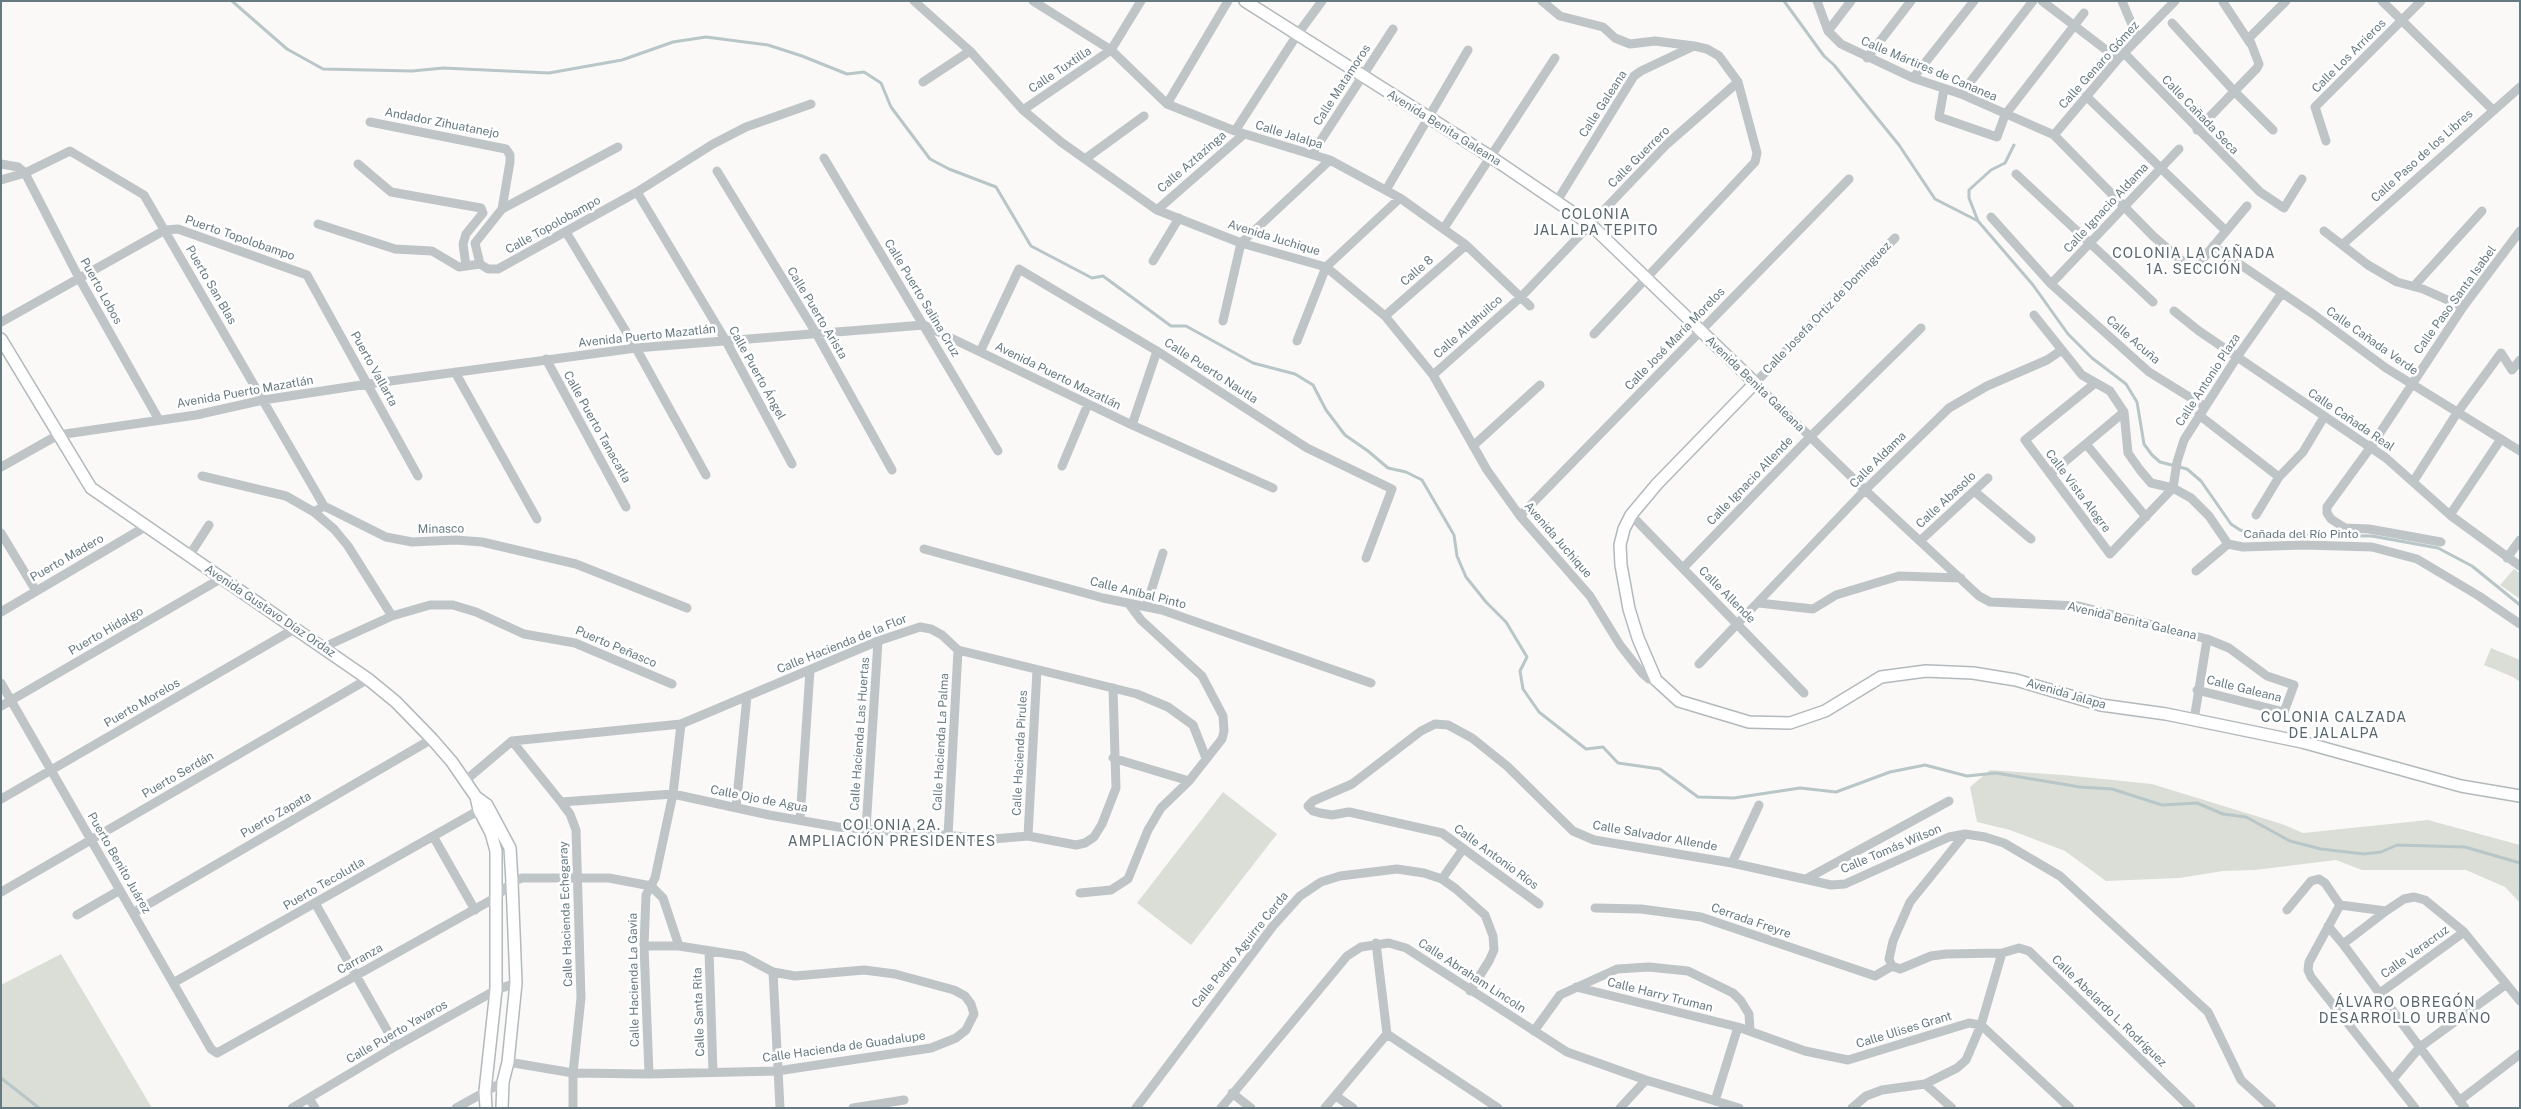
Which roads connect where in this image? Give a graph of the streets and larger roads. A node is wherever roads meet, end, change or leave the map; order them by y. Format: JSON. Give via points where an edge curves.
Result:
{"nodes":[{"id":1,"x":914,"y":1,"type":"edge"},
{"id":2,"x":1033,"y":1,"type":"edge"},
{"id":3,"x":1141,"y":1,"type":"edge"},
{"id":4,"x":1228,"y":1,"type":"edge"},
{"id":5,"x":1245,"y":1,"type":"edge"},
{"id":6,"x":1322,"y":1,"type":"edge"},
{"id":7,"x":1542,"y":1,"type":"edge"},
{"id":8,"x":1818,"y":1,"type":"edge"},
{"id":9,"x":1851,"y":1,"type":"edge"},
{"id":10,"x":1912,"y":1,"type":"edge"},
{"id":11,"x":1974,"y":1,"type":"edge"},
{"id":12,"x":2033,"y":1,"type":"edge"},
{"id":13,"x":2042,"y":1,"type":"edge"},
{"id":14,"x":2122,"y":1,"type":"edge"},
{"id":15,"x":2174,"y":1,"type":"edge"},
{"id":16,"x":2286,"y":1,"type":"edge"},
{"id":17,"x":2382,"y":1,"type":"edge"},
{"id":18,"x":2421,"y":1,"type":"edge"},
{"id":19,"x":2223,"y":2,"type":"edge"},
{"id":20,"x":1046,"y":5,"type":"edge"},
{"id":21,"x":2084,"y":13,"type":"dead end"},
{"id":22,"x":2402,"y":21,"type":"junction"},
{"id":23,"x":2172,"y":23,"type":"dead end"},
{"id":24,"x":2073,"y":25,"type":"junction"},
{"id":25,"x":1393,"y":29,"type":"dead end"},
{"id":26,"x":1828,"y":30,"type":"junction"},
{"id":27,"x":1297,"y":35,"type":"junction"},
{"id":28,"x":2138,"y":39,"type":"junction"},
{"id":29,"x":2250,"y":43,"type":"junction"},
{"id":30,"x":1694,"y":46,"type":"junction"},
{"id":31,"x":1111,"y":50,"type":"junction"},
{"id":32,"x":1468,"y":50,"type":"dead end"},
{"id":33,"x":970,"y":51,"type":"junction"},
{"id":34,"x":2121,"y":56,"type":"junction"},
{"id":35,"x":1554,"y":58,"type":"dead end"},
{"id":36,"x":1867,"y":58,"type":"junction"},
{"id":37,"x":1362,"y":76,"type":"junction"},
{"id":38,"x":1913,"y":78,"type":"junction"},
{"id":39,"x":923,"y":82,"type":"dead end"},
{"id":40,"x":1738,"y":82,"type":"junction"},
{"id":41,"x":2520,"y":87,"type":"edge"},
{"id":42,"x":1944,"y":89,"type":"junction"},
{"id":43,"x":2234,"y":91,"type":"junction"},
{"id":44,"x":1961,"y":94,"type":"junction"},
{"id":45,"x":2086,"y":96,"type":"junction"},
{"id":46,"x":811,"y":104,"type":"dead end"},
{"id":47,"x":1168,"y":104,"type":"junction"},
{"id":48,"x":1023,"y":110,"type":"junction"},
{"id":49,"x":2493,"y":110,"type":"junction"},
{"id":50,"x":2005,"y":115,"type":"junction"},
{"id":51,"x":1144,"y":116,"type":"dead end"},
{"id":52,"x":1428,"y":118,"type":"junction"},
{"id":53,"x":370,"y":122,"type":"dead end"},
{"id":54,"x":2197,"y":130,"type":"junction"},
{"id":55,"x":2273,"y":130,"type":"dead end"},
{"id":56,"x":1240,"y":132,"type":"junction"},
{"id":57,"x":2054,"y":135,"type":"junction"},
{"id":58,"x":2326,"y":141,"type":"dead end"},
{"id":59,"x":618,"y":147,"type":"dead end"},
{"id":60,"x":2179,"y":149,"type":"dead end"},
{"id":61,"x":1312,"y":154,"type":"junction"},
{"id":62,"x":1491,"y":157,"type":"junction"},
{"id":63,"x":824,"y":158,"type":"dead end"},
{"id":64,"x":1085,"y":159,"type":"junction"},
{"id":65,"x":1330,"y":160,"type":"junction"},
{"id":66,"x":1,"y":164,"type":"edge"},
{"id":67,"x":358,"y":164,"type":"dead end"},
{"id":68,"x":2161,"y":167,"type":"junction"},
{"id":69,"x":717,"y":170,"type":"dead end"},
{"id":70,"x":25,"y":173,"type":"junction"},
{"id":71,"x":2016,"y":174,"type":"dead end"},
{"id":72,"x":1848,"y":179,"type":"dead end"},
{"id":73,"x":2302,"y":179,"type":"dead end"},
{"id":74,"x":1,"y":180,"type":"edge"},
{"id":75,"x":1386,"y":190,"type":"junction"},
{"id":76,"x":637,"y":192,"type":"junction"},
{"id":77,"x":1400,"y":198,"type":"junction"},
{"id":78,"x":1557,"y":201,"type":"junction"},
{"id":79,"x":2123,"y":206,"type":"junction"},
{"id":80,"x":2247,"y":206,"type":"dead end"},
{"id":81,"x":502,"y":209,"type":"junction"},
{"id":82,"x":1157,"y":210,"type":"junction"},
{"id":83,"x":2482,"y":211,"type":"dead end"},
{"id":84,"x":1991,"y":217,"type":"dead end"},
{"id":85,"x":1179,"y":218,"type":"junction"},
{"id":86,"x":318,"y":224,"type":"dead end"},
{"id":87,"x":1591,"y":224,"type":"junction"},
{"id":88,"x":1444,"y":228,"type":"junction"},
{"id":89,"x":165,"y":230,"type":"junction"},
{"id":90,"x":2225,"y":230,"type":"junction"},
{"id":91,"x":2520,"y":231,"type":"edge"},
{"id":92,"x":566,"y":232,"type":"junction"},
{"id":93,"x":2324,"y":232,"type":"dead end"},
{"id":94,"x":1895,"y":238,"type":"dead end"},
{"id":95,"x":1241,"y":243,"type":"junction"},
{"id":96,"x":2088,"y":244,"type":"junction"},
{"id":97,"x":1466,"y":245,"type":"junction"},
{"id":98,"x":2342,"y":245,"type":"junction"},
{"id":99,"x":2213,"y":246,"type":"junction"},
{"id":100,"x":1153,"y":261,"type":"dead end"},
{"id":101,"x":480,"y":264,"type":"junction"},
{"id":102,"x":466,"y":266,"type":"junction"},
{"id":103,"x":1326,"y":267,"type":"junction"},
{"id":104,"x":307,"y":275,"type":"joint"},
{"id":105,"x":79,"y":278,"type":"junction"},
{"id":106,"x":1647,"y":278,"type":"junction"},
{"id":107,"x":2051,"y":284,"type":"junction"},
{"id":108,"x":2414,"y":286,"type":"junction"},
{"id":109,"x":2282,"y":293,"type":"junction"},
{"id":110,"x":1520,"y":297,"type":"junction"},
{"id":111,"x":2153,"y":302,"type":"dead end"},
{"id":112,"x":1530,"y":306,"type":"dead end"},
{"id":113,"x":2463,"y":307,"type":"junction"},
{"id":114,"x":2174,"y":311,"type":"dead end"},
{"id":115,"x":2034,"y":315,"type":"dead end"},
{"id":116,"x":1385,"y":316,"type":"junction"},
{"id":117,"x":1223,"y":321,"type":"dead end"},
{"id":118,"x":1,"y":322,"type":"edge"},
{"id":119,"x":924,"y":325,"type":"junction"},
{"id":120,"x":1921,"y":328,"type":"dead end"},
{"id":121,"x":1700,"y":331,"type":"junction"},
{"id":122,"x":816,"y":333,"type":"junction"},
{"id":123,"x":1594,"y":334,"type":"dead end"},
{"id":124,"x":1,"y":339,"type":"edge"},
{"id":125,"x":726,"y":340,"type":"junction"},
{"id":126,"x":1297,"y":341,"type":"dead end"},
{"id":127,"x":636,"y":348,"type":"junction"},
{"id":128,"x":2062,"y":350,"type":"junction"},
{"id":129,"x":1157,"y":351,"type":"junction"},
{"id":130,"x":980,"y":352,"type":"junction"},
{"id":131,"x":2237,"y":357,"type":"junction"},
{"id":132,"x":546,"y":359,"type":"junction"},
{"id":133,"x":2520,"y":360,"type":"edge"},
{"id":134,"x":455,"y":372,"type":"junction"},
{"id":135,"x":1433,"y":375,"type":"junction"},
{"id":136,"x":1755,"y":383,"type":"junction"},
{"id":137,"x":368,"y":384,"type":"junction"},
{"id":138,"x":2094,"y":384,"type":"junction"},
{"id":139,"x":2410,"y":384,"type":"junction"},
{"id":140,"x":1540,"y":385,"type":"dead end"},
{"id":141,"x":263,"y":400,"type":"junction"},
{"id":142,"x":1088,"y":404,"type":"junction"},
{"id":143,"x":2204,"y":406,"type":"junction"},
{"id":144,"x":2124,"y":412,"type":"junction"},
{"id":145,"x":2457,"y":413,"type":"junction"},
{"id":146,"x":2199,"y":415,"type":"junction"},
{"id":147,"x":2324,"y":417,"type":"junction"},
{"id":148,"x":159,"y":420,"type":"junction"},
{"id":149,"x":1132,"y":425,"type":"junction"},
{"id":150,"x":58,"y":435,"type":"junction"},
{"id":151,"x":1810,"y":437,"type":"junction"},
{"id":152,"x":2500,"y":439,"type":"junction"},
{"id":153,"x":2086,"y":444,"type":"junction"},
{"id":154,"x":1473,"y":446,"type":"junction"},
{"id":155,"x":2370,"y":448,"type":"junction"},
{"id":156,"x":998,"y":451,"type":"dead end"},
{"id":157,"x":2520,"y":451,"type":"edge"},
{"id":158,"x":792,"y":464,"type":"dead end"},
{"id":159,"x":1062,"y":466,"type":"dead end"},
{"id":160,"x":1,"y":467,"type":"edge"},
{"id":161,"x":892,"y":470,"type":"dead end"},
{"id":162,"x":2050,"y":474,"type":"junction"},
{"id":163,"x":706,"y":475,"type":"dead end"},
{"id":164,"x":202,"y":476,"type":"dead end"},
{"id":165,"x":418,"y":476,"type":"dead end"},
{"id":166,"x":2279,"y":477,"type":"junction"},
{"id":167,"x":1988,"y":478,"type":"dead end"},
{"id":168,"x":2413,"y":482,"type":"junction"},
{"id":169,"x":1273,"y":488,"type":"dead end"},
{"id":170,"x":2173,"y":488,"type":"junction"},
{"id":171,"x":1864,"y":490,"type":"junction"},
{"id":172,"x":1974,"y":491,"type":"junction"},
{"id":173,"x":324,"y":506,"type":"junction"},
{"id":174,"x":626,"y":507,"type":"dead end"},
{"id":175,"x":314,"y":512,"type":"junction"},
{"id":176,"x":1631,"y":515,"type":"junction"},
{"id":177,"x":2256,"y":515,"type":"dead end"},
{"id":178,"x":2450,"y":515,"type":"junction"},
{"id":179,"x":1520,"y":516,"type":"junction"},
{"id":180,"x":2146,"y":517,"type":"junction"},
{"id":181,"x":537,"y":519,"type":"dead end"},
{"id":182,"x":209,"y":525,"type":"dead end"},
{"id":183,"x":145,"y":527,"type":"junction"},
{"id":184,"x":1,"y":533,"type":"edge"},
{"id":185,"x":2031,"y":539,"type":"dead end"},
{"id":186,"x":1920,"y":540,"type":"junction"},
{"id":187,"x":2520,"y":540,"type":"edge"},
{"id":188,"x":2441,"y":542,"type":"dead end"},
{"id":189,"x":2228,"y":544,"type":"junction"},
{"id":190,"x":924,"y":550,"type":"dead end"},
{"id":191,"x":1163,"y":553,"type":"dead end"},
{"id":192,"x":189,"y":556,"type":"junction"},
{"id":193,"x":1366,"y":558,"type":"dead end"},
{"id":194,"x":2507,"y":558,"type":"junction"},
{"id":195,"x":2520,"y":566,"type":"edge"},
{"id":196,"x":1683,"y":568,"type":"junction"},
{"id":197,"x":2196,"y":571,"type":"dead end"},
{"id":198,"x":222,"y":578,"type":"junction"},
{"id":199,"x":1960,"y":578,"type":"junction"},
{"id":200,"x":36,"y":591,"type":"junction"},
{"id":201,"x":1759,"y":603,"type":"junction"},
{"id":202,"x":1129,"y":604,"type":"junction"},
{"id":203,"x":1146,"y":607,"type":"junction"},
{"id":204,"x":687,"y":608,"type":"dead end"},
{"id":205,"x":1,"y":612,"type":"edge"},
{"id":206,"x":392,"y":616,"type":"junction"},
{"id":207,"x":1739,"y":624,"type":"junction"},
{"id":208,"x":2520,"y":624,"type":"edge"},
{"id":209,"x":296,"y":628,"type":"junction"},
{"id":210,"x":2208,"y":639,"type":"junction"},
{"id":211,"x":878,"y":641,"type":"junction"},
{"id":212,"x":324,"y":647,"type":"junction"},
{"id":213,"x":958,"y":650,"type":"junction"},
{"id":214,"x":1699,"y":664,"type":"dead end"},
{"id":215,"x":810,"y":670,"type":"junction"},
{"id":216,"x":1037,"y":670,"type":"junction"},
{"id":217,"x":368,"y":679,"type":"junction"},
{"id":218,"x":1656,"y":680,"type":"junction"},
{"id":219,"x":1,"y":683,"type":"edge"},
{"id":220,"x":1371,"y":683,"type":"dead end"},
{"id":221,"x":672,"y":684,"type":"dead end"},
{"id":222,"x":1112,"y":688,"type":"junction"},
{"id":223,"x":2197,"y":690,"type":"junction"},
{"id":224,"x":1804,"y":693,"type":"dead end"},
{"id":225,"x":747,"y":696,"type":"junction"},
{"id":226,"x":11,"y":700,"type":"junction"},
{"id":227,"x":1,"y":706,"type":"edge"},
{"id":228,"x":2284,"y":712,"type":"joint"},
{"id":229,"x":2194,"y":720,"type":"junction"},
{"id":230,"x":681,"y":724,"type":"junction"},
{"id":231,"x":432,"y":740,"type":"junction"},
{"id":232,"x":512,"y":741,"type":"junction"},
{"id":233,"x":1113,"y":758,"type":"junction"},
{"id":234,"x":1206,"y":758,"type":"junction"},
{"id":235,"x":51,"y":770,"type":"junction"},
{"id":236,"x":466,"y":780,"type":"junction"},
{"id":237,"x":1189,"y":781,"type":"junction"},
{"id":238,"x":673,"y":794,"type":"junction"},
{"id":239,"x":2520,"y":796,"type":"edge"},
{"id":240,"x":1,"y":799,"type":"edge"},
{"id":241,"x":1949,"y":801,"type":"dead end"},
{"id":242,"x":561,"y":802,"type":"junction"},
{"id":243,"x":1759,"y":805,"type":"dead end"},
{"id":244,"x":483,"y":808,"type":"junction"},
{"id":245,"x":736,"y":808,"type":"junction"},
{"id":246,"x":1320,"y":813,"type":"joint"},
{"id":247,"x":800,"y":820,"type":"junction"},
{"id":248,"x":866,"y":828,"type":"junction"},
{"id":249,"x":1965,"y":834,"type":"junction"},
{"id":250,"x":432,"y":836,"type":"junction"},
{"id":251,"x":948,"y":836,"type":"junction"},
{"id":252,"x":1028,"y":836,"type":"junction"},
{"id":253,"x":91,"y":840,"type":"junction"},
{"id":254,"x":1464,"y":849,"type":"junction"},
{"id":255,"x":1732,"y":863,"type":"junction"},
{"id":256,"x":578,"y":877,"type":"junction"},
{"id":257,"x":1442,"y":879,"type":"junction"},
{"id":258,"x":1806,"y":879,"type":"junction"},
{"id":259,"x":512,"y":882,"type":"junction"},
{"id":260,"x":651,"y":886,"type":"junction"},
{"id":261,"x":120,"y":890,"type":"junction"},
{"id":262,"x":1,"y":892,"type":"edge"},
{"id":263,"x":1080,"y":893,"type":"dead end"},
{"id":264,"x":495,"y":898,"type":"junction"},
{"id":265,"x":315,"y":904,"type":"junction"},
{"id":266,"x":1539,"y":904,"type":"dead end"},
{"id":267,"x":2340,"y":904,"type":"junction"},
{"id":268,"x":1595,"y":908,"type":"dead end"},
{"id":269,"x":475,"y":910,"type":"junction"},
{"id":270,"x":2287,"y":910,"type":"dead end"},
{"id":271,"x":2386,"y":911,"type":"junction"},
{"id":272,"x":133,"y":913,"type":"junction"},
{"id":273,"x":77,"y":915,"type":"dead end"},
{"id":274,"x":2328,"y":926,"type":"junction"},
{"id":275,"x":2464,"y":932,"type":"junction"},
{"id":276,"x":1376,"y":943,"type":"junction"},
{"id":277,"x":2343,"y":944,"type":"junction"},
{"id":278,"x":644,"y":946,"type":"junction"},
{"id":279,"x":679,"y":946,"type":"junction"},
{"id":280,"x":709,"y":951,"type":"junction"},
{"id":281,"x":2002,"y":953,"type":"junction"},
{"id":282,"x":1892,"y":966,"type":"junction"},
{"id":283,"x":773,"y":972,"type":"junction"},
{"id":284,"x":356,"y":976,"type":"junction"},
{"id":285,"x":173,"y":983,"type":"junction"},
{"id":286,"x":516,"y":983,"type":"junction"},
{"id":287,"x":2505,"y":985,"type":"junction"},
{"id":288,"x":1576,"y":987,"type":"junction"},
{"id":289,"x":496,"y":990,"type":"junction"},
{"id":290,"x":1470,"y":991,"type":"junction"},
{"id":291,"x":2380,"y":993,"type":"junction"},
{"id":292,"x":2519,"y":998,"type":"edge"},
{"id":293,"x":1981,"y":1025,"type":"junction"},
{"id":294,"x":1738,"y":1027,"type":"junction"},
{"id":295,"x":1750,"y":1030,"type":"junction"},
{"id":296,"x":1534,"y":1031,"type":"junction"},
{"id":297,"x":1387,"y":1034,"type":"junction"},
{"id":298,"x":396,"y":1046,"type":"junction"},
{"id":299,"x":2420,"y":1047,"type":"junction"},
{"id":300,"x":217,"y":1053,"type":"joint"},
{"id":301,"x":2520,"y":1054,"type":"edge"},
{"id":302,"x":508,"y":1062,"type":"junction"},
{"id":303,"x":777,"y":1071,"type":"junction"},
{"id":304,"x":713,"y":1072,"type":"junction"},
{"id":305,"x":573,"y":1073,"type":"junction"},
{"id":306,"x":649,"y":1074,"type":"junction"},
{"id":307,"x":2393,"y":1079,"type":"junction"},
{"id":308,"x":1646,"y":1080,"type":"junction"},
{"id":309,"x":502,"y":1082,"type":"junction"},
{"id":310,"x":1925,"y":1084,"type":"junction"},
{"id":311,"x":485,"y":1091,"type":"junction"},
{"id":312,"x":1232,"y":1093,"type":"junction"},
{"id":313,"x":1336,"y":1096,"type":"junction"},
{"id":314,"x":309,"y":1098,"type":"junction"},
{"id":315,"x":904,"y":1100,"type":"dead end"},
{"id":316,"x":1716,"y":1101,"type":"junction"},
{"id":317,"x":2462,"y":1104,"type":"edge"},
{"id":318,"x":1728,"y":1106,"type":"edge"},
{"id":319,"x":292,"y":1108,"type":"edge"},
{"id":320,"x":314,"y":1108,"type":"edge"},
{"id":321,"x":456,"y":1108,"type":"edge"},
{"id":322,"x":486,"y":1108,"type":"edge"},
{"id":323,"x":502,"y":1108,"type":"edge"},
{"id":324,"x":573,"y":1108,"type":"edge"},
{"id":325,"x":780,"y":1108,"type":"edge"},
{"id":326,"x":853,"y":1108,"type":"edge"},
{"id":327,"x":1136,"y":1108,"type":"edge"},
{"id":328,"x":1221,"y":1108,"type":"edge"},
{"id":329,"x":1251,"y":1108,"type":"edge"},
{"id":330,"x":1326,"y":1108,"type":"edge"},
{"id":331,"x":1354,"y":1108,"type":"edge"},
{"id":332,"x":1498,"y":1108,"type":"edge"},
{"id":333,"x":1620,"y":1108,"type":"edge"},
{"id":334,"x":1739,"y":1108,"type":"edge"},
{"id":335,"x":1852,"y":1108,"type":"edge"},
{"id":336,"x":1952,"y":1108,"type":"edge"},
{"id":337,"x":2070,"y":1108,"type":"edge"},
{"id":338,"x":2192,"y":1108,"type":"edge"},
{"id":339,"x":2272,"y":1108,"type":"edge"},
{"id":340,"x":2414,"y":1108,"type":"edge"}],
"edges":[{"from":1,"to":33,"type":"street","name":"Avenida Juchique"},
{"from":2,"to":20,"type":"street","name":"Calle Jalalpa"},
{"from":3,"to":31,"type":"street"},
{"from":4,"to":47,"type":"street"},
{"from":5,"to":27,"type":"street","name":"Avenida Benita Galeana"},
{"from":6,"to":27,"type":"street","name":"Calle Aztazinga"},
{"from":7,"to":30,"type":"street","via":[[1560,16],[1603,27],[1615,38],[1630,44],[1655,41]]},
{"from":8,"to":26,"type":"street","name":"Calle Mártires de Cananea"},
{"from":9,"to":26,"type":"street"},
{"from":10,"to":36,"type":"street"},
{"from":11,"to":38,"type":"street"},
{"from":12,"to":44,"type":"street"},
{"from":13,"to":24,"type":"street","name":"Calle Cañada Seca"},
{"from":14,"to":28,"type":"street"},
{"from":15,"to":28,"type":"street","name":"Calle Genaro Gómez"},
{"from":16,"to":29,"type":"street","via":[[2251,34]]},
{"from":17,"to":22,"type":"street"},
{"from":18,"to":22,"type":"street","name":"Calle Los Arrieros"},
{"from":19,"to":29,"type":"street"},
{"from":20,"to":31,"type":"street","name":"Calle Jalalpa"},
{"from":21,"to":24,"type":"street"},
{"from":22,"to":49,"type":"street"},
{"from":22,"to":58,"type":"street","name":"Calle Los Arrieros","via":[[2315,107]]},
{"from":23,"to":43,"type":"street"},
{"from":24,"to":34,"type":"street","name":"Calle Cañada Seca"},
{"from":24,"to":50,"type":"street"},
{"from":25,"to":37,"type":"street","name":"Calle Matamoros"},
{"from":26,"to":36,"type":"street","name":"Calle Mártires de Cananea","via":[[1841,44]]},
{"from":27,"to":37,"type":"street","name":"Avenida Benita Galeana"},
{"from":27,"to":56,"type":"street","name":"Calle Aztazinga"},
{"from":28,"to":34,"type":"street","name":"Calle Genaro Gómez"},
{"from":29,"to":43,"type":"street","via":[[2259,64]]},
{"from":30,"to":40,"type":"street","via":[[1719,56]]},
{"from":30,"to":78,"type":"street","name":"Calle Galeana","via":[[1634,76]]},
{"from":31,"to":47,"type":"street","name":"Calle Jalalpa"},
{"from":31,"to":48,"type":"street","name":"Calle Tuxtilla"},
{"from":32,"to":52,"type":"street"},
{"from":33,"to":39,"type":"street"},
{"from":33,"to":48,"type":"street","name":"Avenida Juchique"},
{"from":34,"to":45,"type":"street","name":"Calle Genaro Gómez"},
{"from":34,"to":54,"type":"street","name":"Calle Cañada Seca"},
{"from":35,"to":62,"type":"street"},
{"from":36,"to":38,"type":"street","name":"Calle Mártires de Cananea"},
{"from":37,"to":52,"type":"street","name":"Avenida Benita Galeana"},
{"from":37,"to":61,"type":"street","name":"Calle Matamoros"},
{"from":38,"to":42,"type":"street","name":"Calle Mártires de Cananea"},
{"from":40,"to":87,"type":"street","name":"Calle Guerrero","via":[[1667,144]]},
{"from":40,"to":106,"type":"street","via":[[1757,153],[1755,162]]},
{"from":41,"to":49,"type":"street","name":"Calle Paso de los Libres"},
{"from":42,"to":44,"type":"street","name":"Calle Mártires de Cananea"},
{"from":42,"to":50,"type":"street","via":[[1939,116],[1997,137]]},
{"from":43,"to":54,"type":"street"},
{"from":43,"to":55,"type":"street"},
{"from":44,"to":50,"type":"street","name":"Calle Mártires de Cananea"},
{"from":45,"to":57,"type":"street","name":"Calle Genaro Gómez"},
{"from":45,"to":68,"type":"street"},
{"from":46,"to":76,"type":"street","name":"Calle Topolobampo","via":[[746,127]]},
{"from":47,"to":56,"type":"street","name":"Calle Jalalpa"},
{"from":48,"to":64,"type":"street","name":"Avenida Juchique"},
{"from":49,"to":98,"type":"street","name":"Calle Paso de los Libres"},
{"from":50,"to":57,"type":"street","name":"Calle Mártires de Cananea"},
{"from":51,"to":64,"type":"street"},
{"from":52,"to":62,"type":"street","name":"Avenida Benita Galeana"},
{"from":52,"to":75,"type":"street"},
{"from":53,"to":81,"type":"street","name":"Andador Zihuatanejo","via":[[506,149],[510,162]]},
{"from":54,"to":73,"type":"street","name":"Calle Cañada Seca","via":[[2260,192],[2284,208]]},
{"from":56,"to":61,"type":"street","name":"Calle Jalalpa"},
{"from":56,"to":82,"type":"street","name":"Calle Aztazinga"},
{"from":57,"to":79,"type":"street"},
{"from":59,"to":81,"type":"street"},
{"from":60,"to":68,"type":"street","name":"Calle Ignacio Aldama"},
{"from":61,"to":65,"type":"street","name":"Calle Jalalpa"},
{"from":62,"to":78,"type":"street","name":"Avenida Benita Galeana"},
{"from":62,"to":88,"type":"street"},
{"from":63,"to":119,"type":"street","name":"Calle Puerto Salina Cruz"},
{"from":64,"to":82,"type":"street","name":"Avenida Juchique"},
{"from":65,"to":75,"type":"street","name":"Calle Jalalpa"},
{"from":65,"to":95,"type":"street"},
{"from":66,"to":70,"type":"street","via":[[18,167]]},
{"from":67,"to":102,"type":"street","via":[[391,192],[481,208],[483,213],[466,234],[463,244]]},
{"from":68,"to":79,"type":"street","name":"Calle Ignacio Aldama"},
{"from":68,"to":90,"type":"street"},
{"from":69,"to":122,"type":"street","name":"Calle Puerto Arista"},
{"from":70,"to":74,"type":"street"},
{"from":70,"to":89,"type":"street","name":"Puerto San Blas","via":[[70,151],[144,195]]},
{"from":70,"to":105,"type":"street","name":"Puerto Lobos"},
{"from":71,"to":96,"type":"street"},
{"from":72,"to":121,"type":"street","name":"Calle José María Morelos"},
{"from":75,"to":77,"type":"street","name":"Calle Jalalpa"},
{"from":76,"to":92,"type":"street","name":"Calle Topolobampo"},
{"from":76,"to":125,"type":"street","name":"Calle Puerto Ángel"},
{"from":77,"to":88,"type":"street","name":"Calle Jalalpa"},
{"from":77,"to":103,"type":"street"},
{"from":78,"to":87,"type":"street","name":"Avenida Benita Galeana"},
{"from":79,"to":96,"type":"street","name":"Calle Ignacio Aldama"},
{"from":79,"to":99,"type":"street","via":[[2191,269]]},
{"from":80,"to":90,"type":"street"},
{"from":81,"to":101,"type":"street","via":[[475,243]]},
{"from":82,"to":85,"type":"street","name":"Avenida Juchique"},
{"from":83,"to":108,"type":"street"},
{"from":84,"to":107,"type":"street","name":"Calle Acuña"},
{"from":85,"to":95,"type":"street","name":"Avenida Juchique"},
{"from":85,"to":100,"type":"street"},
{"from":86,"to":102,"type":"street","via":[[395,249],[432,251],[460,268]]},
{"from":87,"to":106,"type":"street","name":"Avenida Benita Galeana"},
{"from":87,"to":110,"type":"street","name":"Calle Guerrero"},
{"from":88,"to":97,"type":"street","name":"Calle Jalalpa"},
{"from":89,"to":104,"type":"street","name":"Puerto Topolobampo","via":[[178,229]]},
{"from":89,"to":105,"type":"street"},
{"from":89,"to":141,"type":"street","name":"Puerto San Blas"},
{"from":90,"to":99,"type":"street"},
{"from":91,"to":113,"type":"street","name":"Calle Paso Santa Isabel"},
{"from":92,"to":101,"type":"street","name":"Calle Topolobampo","via":[[498,269],[488,269]]},
{"from":92,"to":127,"type":"street"},
{"from":93,"to":98,"type":"street"},
{"from":94,"to":136,"type":"street","name":"Calle Josefa Ortiz de Domínguez"},
{"from":95,"to":103,"type":"street","name":"Avenida Juchique"},
{"from":95,"to":117,"type":"street"},
{"from":96,"to":107,"type":"street","name":"Calle Ignacio Aldama"},
{"from":96,"to":111,"type":"street"},
{"from":97,"to":110,"type":"street","name":"Calle Jalalpa"},
{"from":97,"to":116,"type":"street","name":"Calle 8"},
{"from":98,"to":108,"type":"street","via":[[2396,282]]},
{"from":99,"to":109,"type":"street","name":"Calle Cañada Verde"},
{"from":101,"to":102,"type":"street","name":"Calle Topolobampo"},
{"from":103,"to":116,"type":"street","name":"Avenida Juchique"},
{"from":103,"to":126,"type":"street"},
{"from":104,"to":137,"type":"street","name":"Puerto Vallarta"},
{"from":105,"to":118,"type":"street"},
{"from":105,"to":148,"type":"street","name":"Puerto Lobos"},
{"from":106,"to":121,"type":"street","name":"Avenida Benita Galeana"},
{"from":106,"to":123,"type":"street"},
{"from":107,"to":143,"type":"street","name":"Calle Acuña","via":[[2149,372]]},
{"from":108,"to":113,"type":"street"},
{"from":109,"to":131,"type":"street","name":"Calle Antonio Plaza"},
{"from":109,"to":139,"type":"street","name":"Calle Cañada Verde"},
{"from":110,"to":112,"type":"street","name":"Calle Jalalpa"},
{"from":110,"to":135,"type":"street","name":"Calle Atlahuilco"},
{"from":113,"to":139,"type":"street","name":"Calle Paso Santa Isabel"},
{"from":114,"to":131,"type":"street","name":"Calle Cañada Real"},
{"from":115,"to":128,"type":"street","name":"Cañada del Río Pinto"},
{"from":116,"to":135,"type":"street","name":"Avenida Juchique"},
{"from":119,"to":122,"type":"street","name":"Avenida Puerto Mazatlán"},
{"from":119,"to":130,"type":"street","name":"Avenida Puerto Mazatlán"},
{"from":119,"to":156,"type":"street","name":"Calle Puerto Salina Cruz"},
{"from":120,"to":151,"type":"street","name":"Calle Ignacio Allende"},
{"from":121,"to":136,"type":"street","name":"Avenida Benita Galeana"},
{"from":121,"to":179,"type":"street","name":"Calle José María Morelos"},
{"from":122,"to":125,"type":"street","name":"Avenida Puerto Mazatlán"},
{"from":122,"to":161,"type":"street","name":"Calle Puerto Arista"},
{"from":124,"to":150,"type":"street","name":"Avenida Gustavo Díaz Ordaz"},
{"from":125,"to":127,"type":"street","name":"Avenida Puerto Mazatlán"},
{"from":125,"to":158,"type":"street","name":"Calle Puerto Ángel"},
{"from":127,"to":132,"type":"street","name":"Avenida Puerto Mazatlán"},
{"from":127,"to":163,"type":"street"},
{"from":128,"to":138,"type":"street","name":"Cañada del Río Pinto","via":[[2082,375]]},
{"from":128,"to":171,"type":"street","name":"Calle Aldama","via":[[1949,408]]},
{"from":129,"to":130,"type":"street","name":"Calle Puerto Nautla","via":[[1020,269]]},
{"from":129,"to":149,"type":"street"},
{"from":129,"to":193,"type":"street","name":"Calle Puerto Nautla","via":[[1307,448],[1392,489]]},
{"from":130,"to":142,"type":"street","name":"Avenida Puerto Mazatlán"},
{"from":131,"to":143,"type":"street","name":"Calle Antonio Plaza"},
{"from":131,"to":147,"type":"street","name":"Calle Cañada Real"},
{"from":132,"to":134,"type":"street","name":"Avenida Puerto Mazatlán"},
{"from":132,"to":174,"type":"street","name":"Calle Puerto Tanacatla"},
{"from":133,"to":145,"type":"street","via":[[2512,370],[2501,353]]},
{"from":134,"to":137,"type":"street","name":"Avenida Puerto Mazatlán"},
{"from":134,"to":181,"type":"street"},
{"from":135,"to":154,"type":"street","name":"Avenida Juchique"},
{"from":136,"to":151,"type":"street","name":"Avenida Benita Galeana"},
{"from":136,"to":176,"type":"street","name":"Calle Josefa Ortiz de Domínguez"},
{"from":137,"to":141,"type":"street","name":"Avenida Puerto Mazatlán"},
{"from":137,"to":165,"type":"street","name":"Puerto Vallarta"},
{"from":138,"to":144,"type":"street","name":"Cañada del Río Pinto","via":[[2110,391]]},
{"from":138,"to":162,"type":"street","name":"Calle Vista Alegre","via":[[2025,440]]},
{"from":139,"to":145,"type":"street","name":"Calle Cañada Verde"},
{"from":139,"to":155,"type":"street","name":"Calle Paso Santa Isabel"},
{"from":140,"to":154,"type":"street"},
{"from":141,"to":148,"type":"street","name":"Avenida Puerto Mazatlán"},
{"from":141,"to":173,"type":"street","name":"Puerto San Blas"},
{"from":142,"to":149,"type":"street","name":"Avenida Puerto Mazatlán"},
{"from":142,"to":159,"type":"street"},
{"from":143,"to":146,"type":"street","name":"Calle Antonio Plaza"},
{"from":144,"to":153,"type":"street"},
{"from":144,"to":170,"type":"street","name":"Cañada del Río Pinto","via":[[2128,453],[2151,483]]},
{"from":145,"to":152,"type":"street","name":"Calle Cañada Verde"},
{"from":145,"to":168,"type":"street"},
{"from":146,"to":166,"type":"street"},
{"from":146,"to":170,"type":"street","name":"Calle Antonio Plaza","via":[[2182,443]]},
{"from":147,"to":155,"type":"street","name":"Calle Cañada Real"},
{"from":147,"to":166,"type":"street","via":[[2302,452]]},
{"from":148,"to":150,"type":"street","name":"Avenida Puerto Mazatlán"},
{"from":149,"to":169,"type":"street","name":"Avenida Puerto Mazatlán"},
{"from":150,"to":160,"type":"street","name":"Avenida Puerto Mazatlán"},
{"from":150,"to":183,"type":"street","name":"Avenida Gustavo Díaz Ordaz","via":[[91,488]]},
{"from":151,"to":171,"type":"street","name":"Avenida Benita Galeana"},
{"from":151,"to":196,"type":"street","name":"Calle Ignacio Allende"},
{"from":152,"to":157,"type":"street","name":"Calle Cañada Verde"},
{"from":152,"to":178,"type":"street"},
{"from":153,"to":162,"type":"street"},
{"from":153,"to":180,"type":"street"},
{"from":154,"to":179,"type":"street","name":"Avenida Juchique"},
{"from":155,"to":168,"type":"street","name":"Calle Cañada Real"},
{"from":155,"to":188,"type":"street","name":"Calle Paso Santa Isabel","via":[[2327,507],[2331,519],[2345,528]]},
{"from":162,"to":180,"type":"street","name":"Calle Vista Alegre","via":[[2110,554]]},
{"from":164,"to":175,"type":"street","via":[[286,496]]},
{"from":166,"to":177,"type":"street"},
{"from":167,"to":172,"type":"street","name":"Calle Abasolo"},
{"from":168,"to":178,"type":"street","name":"Calle Cañada Real"},
{"from":170,"to":180,"type":"street","name":"Calle Vista Alegre"},
{"from":170,"to":189,"type":"street","name":"Cañada del Río Pinto","via":[[2191,498],[2209,516]]},
{"from":171,"to":186,"type":"street","name":"Avenida Benita Galeana"},
{"from":171,"to":201,"type":"street","name":"Calle Aldama"},
{"from":172,"to":185,"type":"street"},
{"from":172,"to":186,"type":"street","name":"Calle Abasolo"},
{"from":173,"to":175,"type":"street"},
{"from":173,"to":204,"type":"street","name":"Minasco","via":[[386,537],[412,542],[456,540],[503,546],[602,572]]},
{"from":175,"to":206,"type":"street","via":[[334,528],[348,546]]},
{"from":176,"to":196,"type":"street","name":"Calle Allende"},
{"from":176,"to":218,"type":"street","name":"Calle Josefa Ortiz de Domínguez","via":[[1620,545],[1624,588],[1638,638]]},
{"from":178,"to":194,"type":"street","name":"Calle Cañada Real"},
{"from":179,"to":218,"type":"street","name":"Avenida Juchique","via":[[1590,596],[1642,673]]},
{"from":182,"to":192,"type":"street"},
{"from":183,"to":192,"type":"street","name":"Avenida Gustavo Díaz Ordaz"},
{"from":183,"to":200,"type":"street","name":"Puerto Madero"},
{"from":184,"to":200,"type":"street"},
{"from":186,"to":199,"type":"street","name":"Avenida Benita Galeana"},
{"from":187,"to":194,"type":"street"},
{"from":189,"to":197,"type":"street"},
{"from":189,"to":208,"type":"street","name":"Cañada del Río Pinto","via":[[2243,547],[2372,547],[2417,558]]},
{"from":190,"to":202,"type":"street","name":"Calle Aníbal Pinto"},
{"from":191,"to":203,"type":"street"},
{"from":192,"to":198,"type":"street","name":"Avenida Gustavo Díaz Ordaz"},
{"from":194,"to":195,"type":"street","name":"Calle Cañada Real"},
{"from":196,"to":207,"type":"street","name":"Calle Allende"},
{"from":198,"to":209,"type":"street","name":"Avenida Gustavo Díaz Ordaz"},
{"from":198,"to":226,"type":"street","name":"Puerto Hidalgo"},
{"from":199,"to":201,"type":"street","via":[[1899,576],[1836,595],[1814,609]]},
{"from":199,"to":210,"type":"street","name":"Avenida Benita Galeana","via":[[1990,602],[2079,606]]},
{"from":200,"to":205,"type":"street","name":"Puerto Madero"},
{"from":201,"to":207,"type":"street","name":"Calle Aldama"},
{"from":202,"to":203,"type":"street","name":"Calle Aníbal Pinto"},
{"from":202,"to":234,"type":"street","via":[[1141,620],[1202,676],[1216,699],[1223,716],[1224,731],[1222,739]]},
{"from":203,"to":220,"type":"street","name":"Calle Aníbal Pinto"},
{"from":206,"to":212,"type":"street","name":"Puerto Peñasco"},
{"from":206,"to":221,"type":"street","name":"Puerto Peñasco","via":[[430,605],[453,605],[524,634],[575,642]]},
{"from":207,"to":214,"type":"street"},
{"from":207,"to":224,"type":"street","name":"Calle Allende"},
{"from":209,"to":212,"type":"street","name":"Avenida Gustavo Díaz Ordaz"},
{"from":209,"to":235,"type":"street","name":"Puerto Morelos"},
{"from":210,"to":223,"type":"street"},
{"from":210,"to":228,"type":"street","name":"Avenida Benita Galeana","via":[[2229,648],[2267,676],[2294,685]]},
{"from":211,"to":213,"type":"street","name":"Calle Hacienda de la Flor","via":[[920,627],[942,635]]},
{"from":211,"to":215,"type":"street","name":"Calle Hacienda de la Flor"},
{"from":211,"to":248,"type":"street","name":"Calle Hacienda Las Huertas"},
{"from":212,"to":217,"type":"street","name":"Avenida Gustavo Díaz Ordaz"},
{"from":213,"to":216,"type":"street","name":"Calle Hacienda de la Flor"},
{"from":213,"to":251,"type":"street","name":"Calle Hacienda La Palma"},
{"from":215,"to":225,"type":"street","name":"Calle Hacienda de la Flor"},
{"from":215,"to":247,"type":"street"},
{"from":216,"to":222,"type":"street","name":"Calle Hacienda de la Flor"},
{"from":216,"to":252,"type":"street","name":"Calle Hacienda Pirules"},
{"from":217,"to":231,"type":"street","name":"Avenida Gustavo Díaz Ordaz","via":[[396,702]]},
{"from":217,"to":253,"type":"street","name":"Puerto Serdán"},
{"from":218,"to":229,"type":"street","name":"Avenida Jalapa","via":[[1679,701],[1749,722],[1770,724],[1807,719],[1881,677],[1926,671],[1972,673],[2016,680],[2101,705]]},
{"from":219,"to":226,"type":"street","name":"Puerto Benito Juárez"},
{"from":222,"to":233,"type":"street","name":"Calle Ojo de Agua"},
{"from":222,"to":234,"type":"street","name":"Calle Hacienda de la Flor","via":[[1137,694],[1185,717],[1193,725]]},
{"from":223,"to":228,"type":"street","name":"Calle Galeana"},
{"from":223,"to":229,"type":"street"},
{"from":225,"to":230,"type":"street","name":"Calle Hacienda de la Flor"},
{"from":225,"to":245,"type":"street"},
{"from":226,"to":227,"type":"street","name":"Puerto Hidalgo"},
{"from":226,"to":235,"type":"street","name":"Puerto Benito Juárez"},
{"from":229,"to":239,"type":"street","name":"Avenida Jalapa","via":[[2302,742],[2461,786]]},
{"from":230,"to":232,"type":"street","name":"Calle Hacienda de la Flor"},
{"from":230,"to":238,"type":"street","name":"Calle Hacienda La Gavia"},
{"from":231,"to":236,"type":"street","name":"Avenida Gustavo Díaz Ordaz"},
{"from":231,"to":272,"type":"street","name":"Puerto Zapata"},
{"from":232,"to":236,"type":"street"},
{"from":232,"to":242,"type":"street","name":"Calle Hacienda Echegaray"},
{"from":233,"to":237,"type":"street"},
{"from":233,"to":252,"type":"street","name":"Calle Ojo de Agua","via":[[1116,788],[1094,838],[1076,844]]},
{"from":234,"to":237,"type":"street"},
{"from":235,"to":240,"type":"street","name":"Puerto Morelos"},
{"from":235,"to":253,"type":"street","name":"Puerto Benito Juárez"},
{"from":236,"to":244,"type":"street","name":"Avenida Gustavo Díaz Ordaz"},
{"from":237,"to":263,"type":"street","via":[[1152,822],[1128,879],[1111,890]]},
{"from":238,"to":242,"type":"street","name":"Calle Ojo de Agua"},
{"from":238,"to":245,"type":"street","name":"Calle Ojo de Agua"},
{"from":238,"to":260,"type":"street","name":"Calle Hacienda La Gavia"},
{"from":241,"to":258,"type":"street","name":"Calle Tomás Wilson"},
{"from":242,"to":256,"type":"street","name":"Calle Hacienda Echegaray","via":[[576,830]]},
{"from":243,"to":255,"type":"street"},
{"from":244,"to":250,"type":"street","name":"Puerto Tecolutla"},
{"from":244,"to":259,"type":"street","name":"Avenida Gustavo Díaz Ordaz","via":[[510,848]]},
{"from":244,"to":264,"type":"street","name":"Avenida Gustavo Díaz Ordaz","via":[[496,851]]},
{"from":245,"to":247,"type":"street","name":"Calle Ojo de Agua"},
{"from":246,"to":254,"type":"street","name":"Calle Antonio Ríos","via":[[1349,812],[1421,827],[1442,833]]},
{"from":246,"to":255,"type":"street","name":"Calle Salvador Allende","via":[[1308,806],[1352,784],[1434,724],[1448,725],[1472,738],[1507,766],[1573,832],[1594,840]]},
{"from":247,"to":248,"type":"street","name":"Calle Ojo de Agua"},
{"from":248,"to":251,"type":"street","name":"Calle Ojo de Agua"},
{"from":249,"to":258,"type":"street","name":"Calle Tomás Wilson","via":[[1949,837],[1845,884],[1831,885]]},
{"from":249,"to":282,"type":"street","via":[[1910,902],[1893,941],[1889,960]]},
{"from":249,"to":339,"type":"street","name":"Calle Tomás Wilson","via":[[2004,843],[2060,876],[2208,1012],[2241,1080]]},
{"from":250,"to":265,"type":"street","name":"Puerto Tecolutla"},
{"from":250,"to":269,"type":"street"},
{"from":251,"to":252,"type":"street","name":"Calle Ojo de Agua","via":[[994,839]]},
{"from":253,"to":261,"type":"street","name":"Puerto Benito Juárez"},
{"from":253,"to":262,"type":"street","name":"Puerto Serdán"},
{"from":254,"to":257,"type":"street"},
{"from":254,"to":266,"type":"street","name":"Calle Antonio Ríos"},
{"from":255,"to":258,"type":"street","name":"Calle Salvador Allende"},
{"from":256,"to":259,"type":"street","via":[[522,878]]},
{"from":256,"to":260,"type":"street","via":[[609,878]]},
{"from":256,"to":305,"type":"street","name":"Calle Hacienda Echegaray","via":[[581,998]]},
{"from":257,"to":290,"type":"street","name":"Calle Pedro Aguirre Cerda","via":[[1485,915],[1493,936],[1494,950]]},
{"from":257,"to":327,"type":"street","name":"Calle Pedro Aguirre Cerda","via":[[1397,869],[1340,876],[1321,882],[1300,896],[1221,993]]},
{"from":259,"to":264,"type":"street","name":"Carranza"},
{"from":259,"to":286,"type":"street","name":"Avenida Gustavo Díaz Ordaz"},
{"from":260,"to":278,"type":"street","name":"Calle Hacienda La Gavia","via":[[646,896]]},
{"from":260,"to":279,"type":"street","via":[[663,898]]},
{"from":261,"to":272,"type":"street","name":"Puerto Benito Juárez"},
{"from":261,"to":273,"type":"street"},
{"from":264,"to":269,"type":"street","name":"Carranza"},
{"from":264,"to":289,"type":"street","name":"Avenida Gustavo Díaz Ordaz"},
{"from":265,"to":284,"type":"street"},
{"from":265,"to":285,"type":"street","name":"Puerto Tecolutla"},
{"from":267,"to":270,"type":"street","via":[[2325,883],[2318,879],[2311,881]]},
{"from":267,"to":271,"type":"street"},
{"from":267,"to":274,"type":"street"},
{"from":268,"to":282,"type":"street","name":"Cerrada Freyre","via":[[1641,909],[1701,917],[1875,976]]},
{"from":269,"to":284,"type":"street","name":"Carranza"},
{"from":271,"to":275,"type":"street","via":[[2414,897],[2425,900]]},
{"from":271,"to":277,"type":"street"},
{"from":272,"to":285,"type":"street","name":"Puerto Benito Juárez"},
{"from":274,"to":277,"type":"street"},
{"from":274,"to":307,"type":"street","via":[[2309,962],[2311,978]]},
{"from":275,"to":287,"type":"street"},
{"from":275,"to":291,"type":"street","name":"Calle Veracruz"},
{"from":276,"to":290,"type":"street","name":"Calle Abraham Lincoln","via":[[1406,948]]},
{"from":276,"to":297,"type":"street"},
{"from":276,"to":312,"type":"street","name":"Calle Abraham Lincoln","via":[[1347,956]]},
{"from":277,"to":291,"type":"street"},
{"from":278,"to":279,"type":"street","name":"Calle Hacienda de Guadalupe"},
{"from":278,"to":306,"type":"street","name":"Calle Hacienda La Gavia"},
{"from":279,"to":280,"type":"street","name":"Calle Hacienda de Guadalupe"},
{"from":280,"to":283,"type":"street","name":"Calle Hacienda de Guadalupe","via":[[743,956]]},
{"from":280,"to":304,"type":"street","name":"Calle Santa Rita"},
{"from":281,"to":282,"type":"street","name":"Cerrada Freyre","via":[[1946,954],[1931,956],[1900,969]]},
{"from":281,"to":293,"type":"street"},
{"from":281,"to":338,"type":"street","name":"Calle Abelardo L. Rodríguez","via":[[2019,948],[2029,951]]},
{"from":283,"to":303,"type":"street"},
{"from":283,"to":303,"type":"street","name":"Calle Hacienda de Guadalupe","via":[[795,976],[864,970],[896,974],[954,990],[965,996],[974,1014],[972,1022],[961,1034],[945,1044]]},
{"from":284,"to":298,"type":"street"},
{"from":284,"to":300,"type":"street","name":"Carranza"},
{"from":285,"to":300,"type":"street","name":"Puerto Benito Juárez","via":[[211,1049]]},
{"from":286,"to":289,"type":"street","name":"Calle Puerto Yavaros"},
{"from":286,"to":302,"type":"street","name":"Avenida Gustavo Díaz Ordaz"},
{"from":287,"to":292,"type":"street"},
{"from":287,"to":299,"type":"street"},
{"from":288,"to":294,"type":"street","name":"Calle Harry Truman"},
{"from":288,"to":295,"type":"street","via":[[1617,969],[1650,967],[1688,971],[1732,993],[1741,1001],[1749,1014]]},
{"from":288,"to":296,"type":"street","via":[[1560,995]]},
{"from":289,"to":298,"type":"street","name":"Calle Puerto Yavaros"},
{"from":289,"to":311,"type":"street","name":"Avenida Gustavo Díaz Ordaz"},
{"from":290,"to":296,"type":"street","name":"Calle Abraham Lincoln"},
{"from":291,"to":299,"type":"street"},
{"from":293,"to":295,"type":"street","name":"Calle Ulises Grant","via":[[1970,1023],[1848,1060],[1805,1051]]},
{"from":293,"to":310,"type":"street","via":[[1966,1060]]},
{"from":293,"to":337,"type":"street"},
{"from":294,"to":295,"type":"street","name":"Calle Harry Truman"},
{"from":294,"to":316,"type":"street"},
{"from":296,"to":308,"type":"street","name":"Calle Abraham Lincoln","via":[[1567,1052]]},
{"from":297,"to":313,"type":"street"},
{"from":297,"to":332,"type":"street"},
{"from":298,"to":314,"type":"street","name":"Calle Puerto Yavaros"},
{"from":299,"to":307,"type":"street"},
{"from":299,"to":317,"type":"street"},
{"from":301,"to":317,"type":"street"},
{"from":302,"to":305,"type":"street","name":"Calle Hacienda de Guadalupe"},
{"from":302,"to":309,"type":"street","name":"Avenida Gustavo Díaz Ordaz"},
{"from":303,"to":304,"type":"street","name":"Calle Hacienda de Guadalupe"},
{"from":303,"to":325,"type":"street"},
{"from":304,"to":306,"type":"street","name":"Calle Hacienda de Guadalupe"},
{"from":305,"to":306,"type":"street","name":"Calle Hacienda de Guadalupe"},
{"from":305,"to":324,"type":"street","name":"Calle Hacienda Echegaray"},
{"from":307,"to":340,"type":"street"},
{"from":308,"to":316,"type":"street","name":"Calle Abraham Lincoln"},
{"from":308,"to":333,"type":"street"},
{"from":309,"to":311,"type":"street"},
{"from":309,"to":323,"type":"street","name":"Avenida Gustavo Díaz Ordaz"},
{"from":310,"to":335,"type":"street","via":[[1882,1090],[1866,1096]]},
{"from":310,"to":336,"type":"street"},
{"from":311,"to":321,"type":"street"},
{"from":311,"to":322,"type":"street","name":"Avenida Gustavo Díaz Ordaz"},
{"from":312,"to":328,"type":"street","name":"Calle Abraham Lincoln"},
{"from":312,"to":329,"type":"street"},
{"from":313,"to":330,"type":"street"},
{"from":313,"to":331,"type":"street"},
{"from":314,"to":319,"type":"street","name":"Calle Puerto Yavaros"},
{"from":314,"to":320,"type":"street"},
{"from":315,"to":326,"type":"street"},
{"from":316,"to":318,"type":"street","name":"Calle Abraham Lincoln"},
{"from":318,"to":334,"type":"street","name":"Calle Abraham Lincoln"}]}
